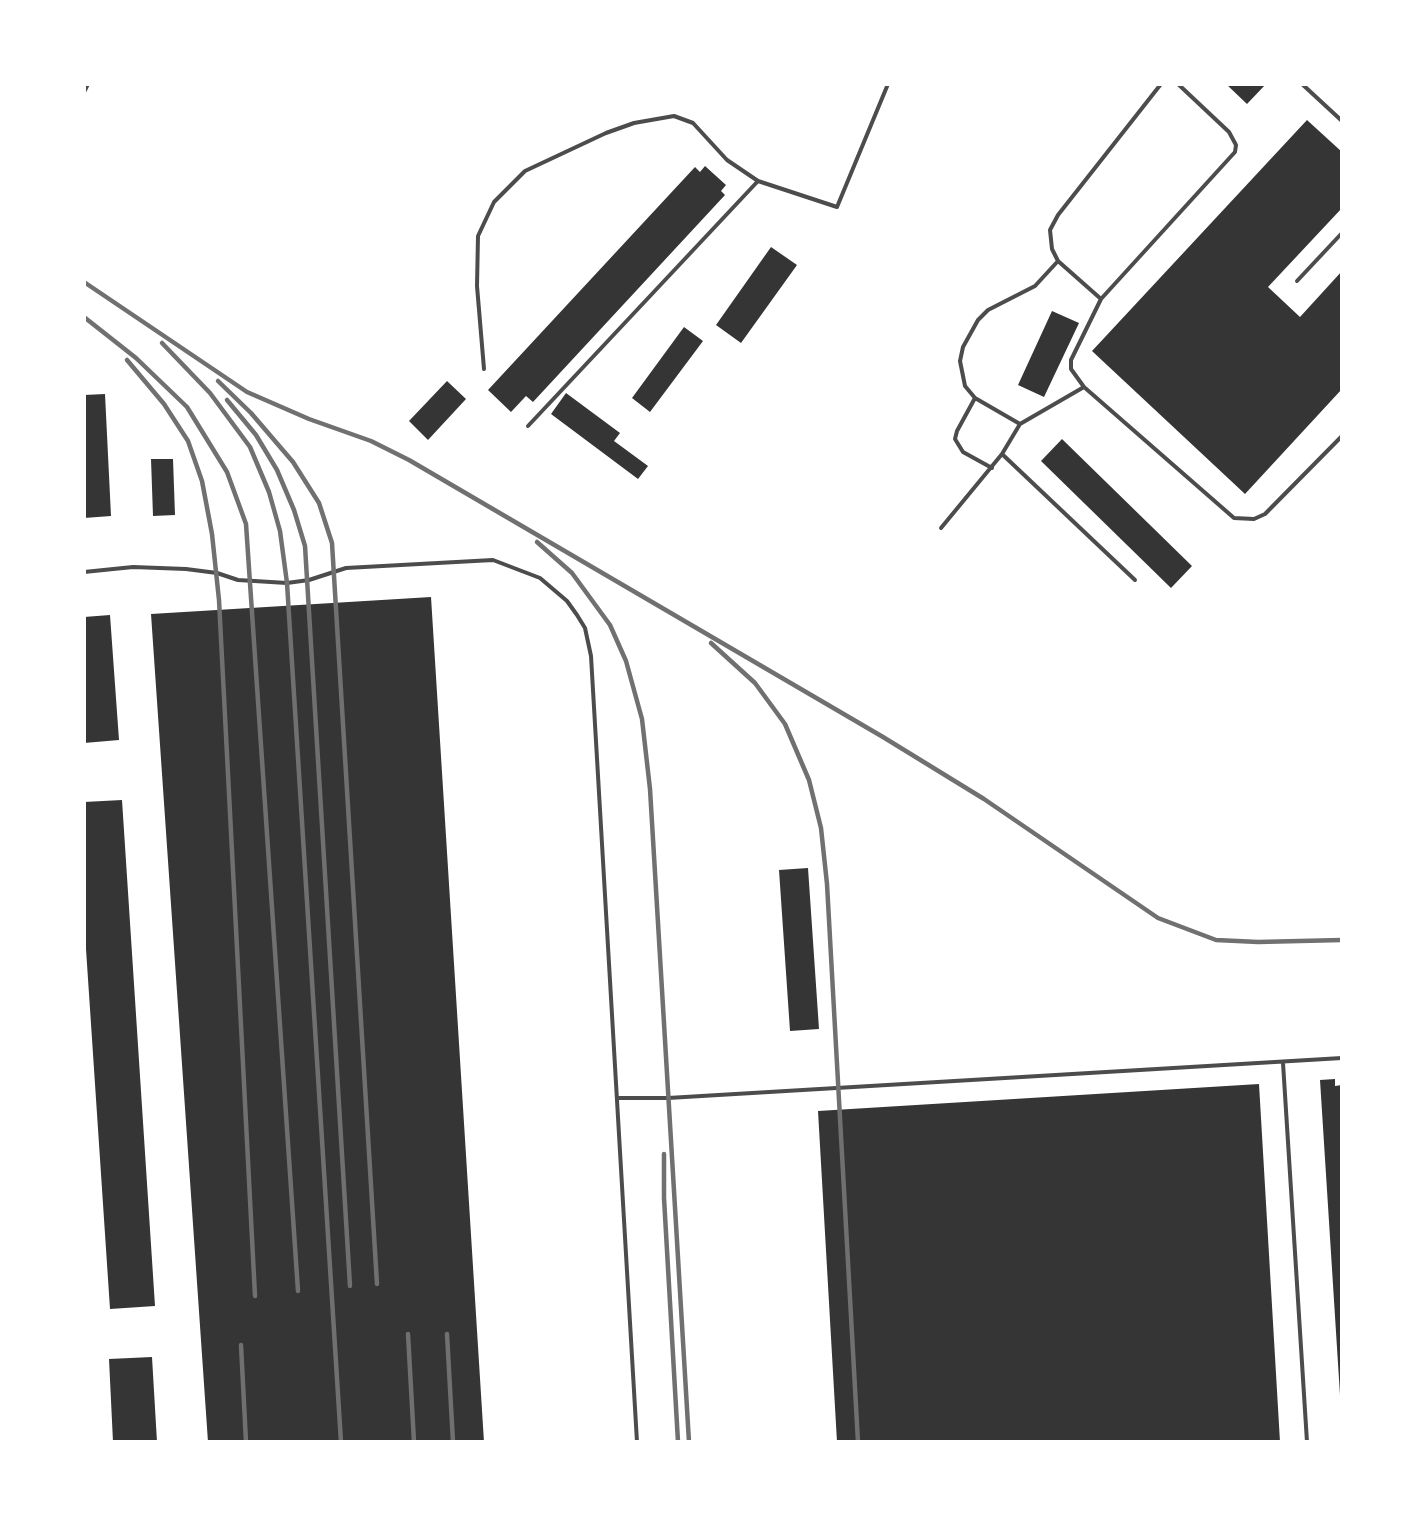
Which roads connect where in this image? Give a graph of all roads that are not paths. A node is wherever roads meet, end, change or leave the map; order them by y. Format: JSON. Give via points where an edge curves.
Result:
{"nodes":[{"id":1,"x":88,"y":84,"type":"edge"},
{"id":2,"x":888,"y":84,"type":"edge"},
{"id":3,"x":1161,"y":84,"type":"edge"},
{"id":4,"x":1178,"y":84,"type":"edge"},
{"id":5,"x":1302,"y":84,"type":"edge"},
{"id":6,"x":84,"y":92,"type":"edge"},
{"id":7,"x":1342,"y":121,"type":"edge"},
{"id":8,"x":758,"y":182,"type":"junction"},
{"id":9,"x":1342,"y":233,"type":"edge"},
{"id":10,"x":1058,"y":261,"type":"junction"},
{"id":11,"x":1297,"y":281,"type":"dead end"},
{"id":12,"x":1101,"y":299,"type":"junction"},
{"id":13,"x":484,"y":369,"type":"dead end"},
{"id":14,"x":1084,"y":387,"type":"junction"},
{"id":15,"x":975,"y":398,"type":"junction"},
{"id":16,"x":1020,"y":424,"type":"junction"},
{"id":17,"x":528,"y":426,"type":"dead end"},
{"id":18,"x":1342,"y":436,"type":"edge"},
{"id":19,"x":1002,"y":454,"type":"junction"},
{"id":20,"x":992,"y":468,"type":"junction"},
{"id":21,"x":941,"y":528,"type":"dead end"},
{"id":22,"x":84,"y":572,"type":"edge"},
{"id":23,"x":1135,"y":580,"type":"dead end"},
{"id":24,"x":1342,"y":1058,"type":"edge"},
{"id":25,"x":1283,"y":1063,"type":"junction"},
{"id":26,"x":618,"y":1098,"type":"junction"},
{"id":27,"x":637,"y":1442,"type":"edge"},
{"id":28,"x":1307,"y":1442,"type":"edge"}],
"edges":[{"from":1,"to":6,"type":"lane"},
{"from":2,"to":8,"type":"lane","via":[[837,207]]},
{"from":3,"to":10,"type":"lane","via":[[1052,224],[1050,240]]},
{"from":4,"to":12,"type":"lane","via":[[1229,132],[1235,152]]},
{"from":5,"to":7,"type":"lane"},
{"from":8,"to":13,"type":"lane","via":[[726,160],[693,123],[674,116],[606,133],[525,171],[494,201],[478,236],[477,286]]},
{"from":8,"to":17,"type":"lane"},
{"from":9,"to":11,"type":"lane"},
{"from":10,"to":12,"type":"lane"},
{"from":10,"to":15,"type":"lane","via":[[1035,286],[988,310],[972,331],[960,361],[965,386]]},
{"from":12,"to":14,"type":"lane","via":[[1071,360],[1071,369]]},
{"from":14,"to":16,"type":"lane"},
{"from":14,"to":18,"type":"lane","via":[[1234,518],[1254,519],[1265,514]]},
{"from":15,"to":16,"type":"lane"},
{"from":15,"to":20,"type":"lane","via":[[955,439],[963,452]]},
{"from":16,"to":19,"type":"lane"},
{"from":19,"to":20,"type":"lane"},
{"from":19,"to":23,"type":"lane"},
{"from":20,"to":21,"type":"lane"},
{"from":22,"to":26,"type":"lane","via":[[133,567],[186,569],[238,580],[287,583],[346,568],[477,559],[493,560],[526,572],[553,587],[585,628],[591,656]]},
{"from":24,"to":25,"type":"lane"},
{"from":25,"to":26,"type":"lane"},
{"from":25,"to":28,"type":"lane"},
{"from":26,"to":27,"type":"lane"}]}
